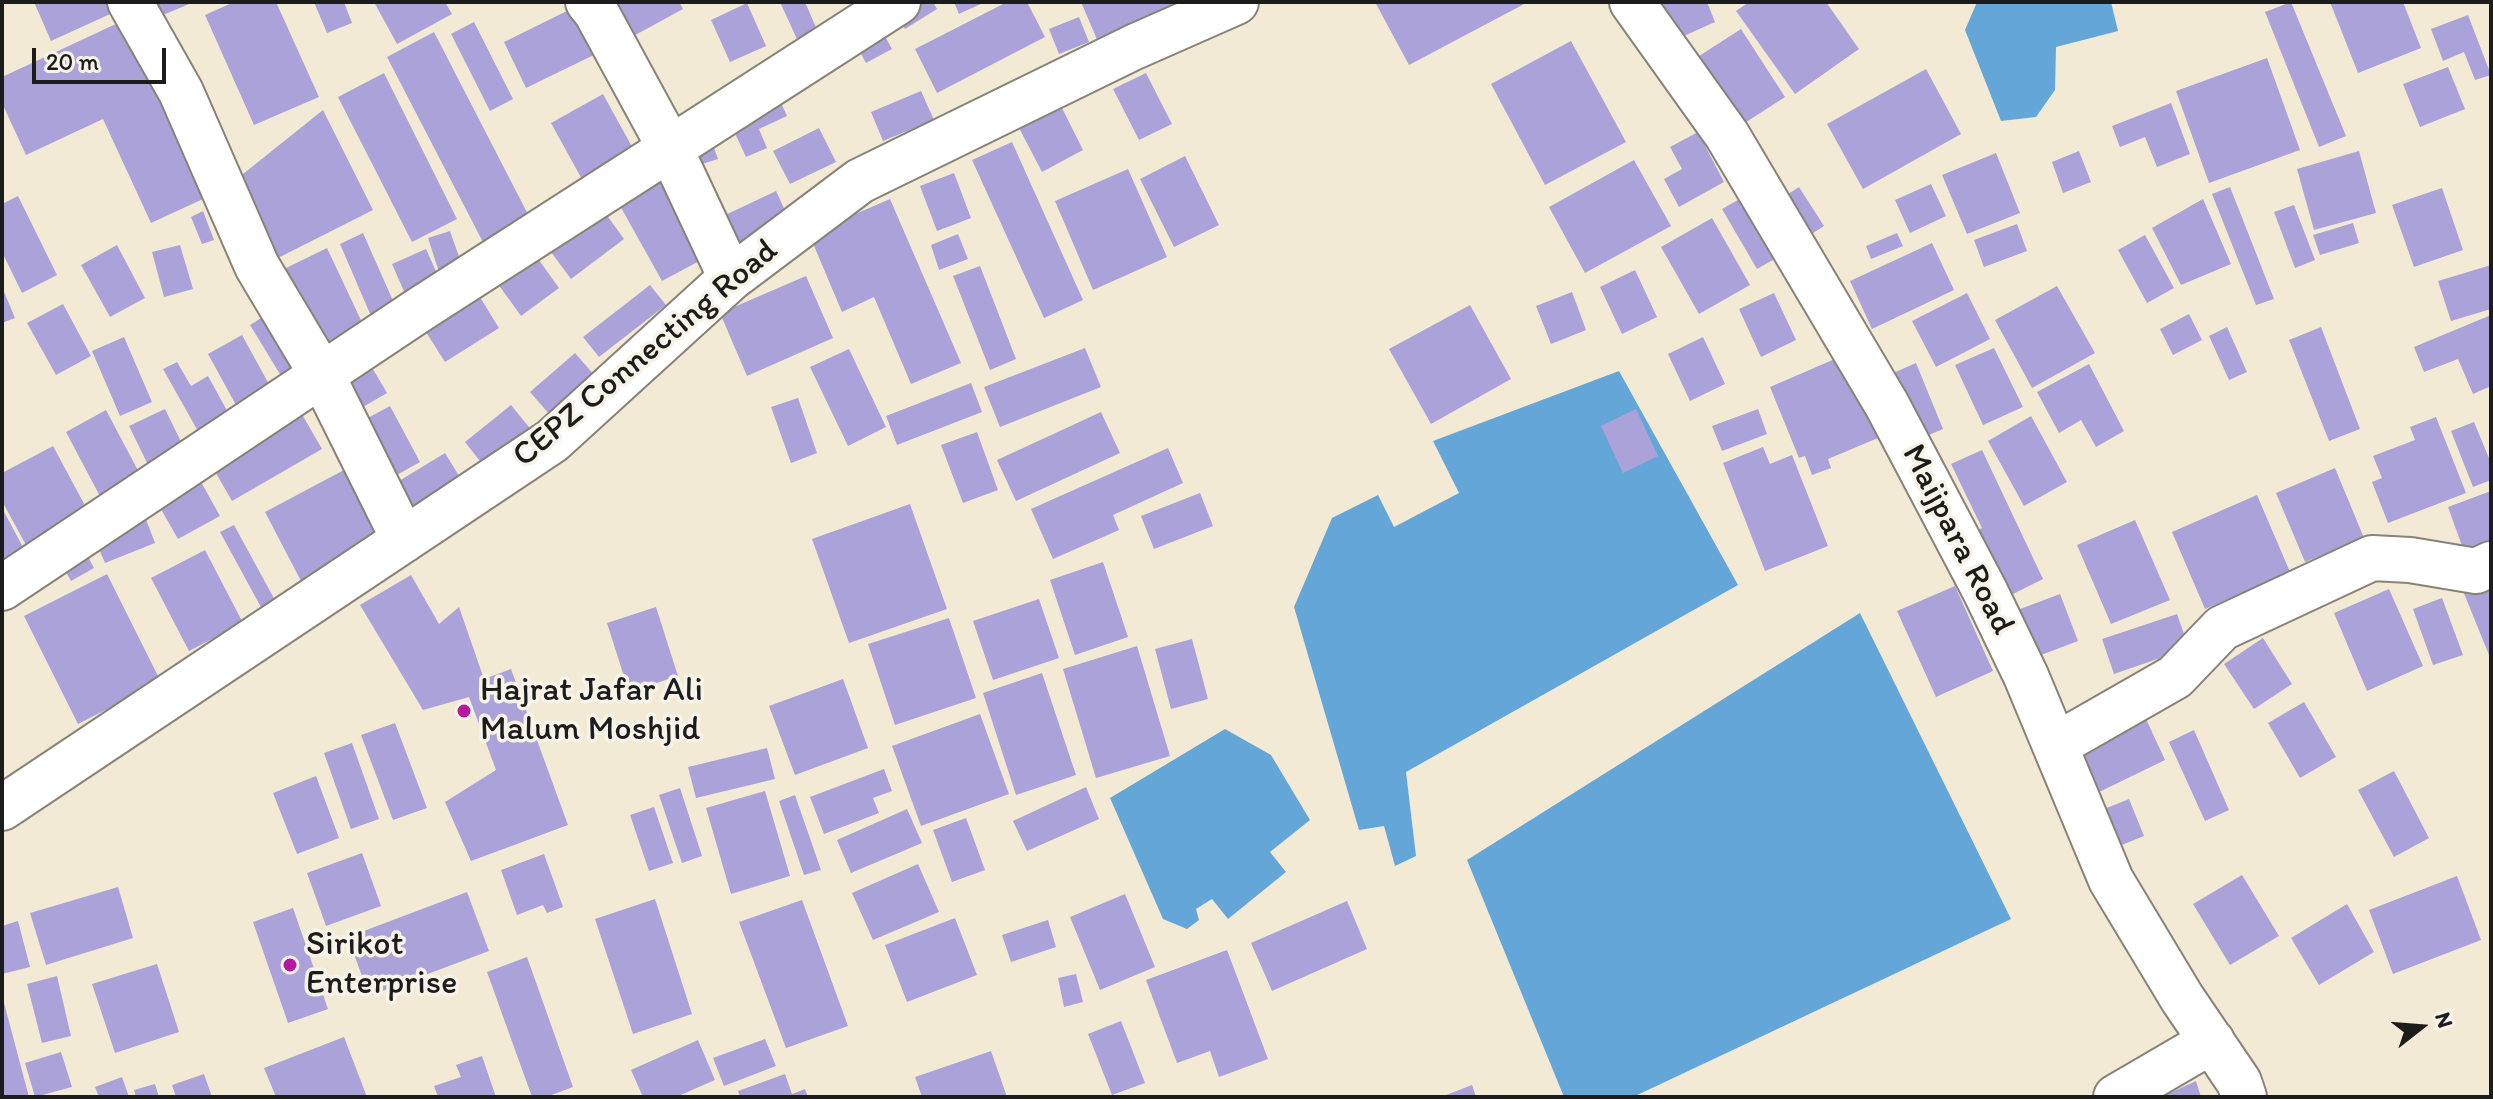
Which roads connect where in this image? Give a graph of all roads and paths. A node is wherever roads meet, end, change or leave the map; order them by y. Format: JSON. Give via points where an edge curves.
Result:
{"nodes":[{"id":1,"x":130,"y":2,"type":"edge"},
{"id":2,"x":588,"y":2,"type":"edge"},
{"id":3,"x":898,"y":2,"type":"edge"},
{"id":4,"x":1632,"y":2,"type":"edge"},
{"id":5,"x":1210,"y":8,"type":"edge"},
{"id":6,"x":670,"y":148,"type":"junction"},
{"id":7,"x":731,"y":278,"type":"junction"},
{"id":8,"x":322,"y":375,"type":"junction"},
{"id":9,"x":404,"y":540,"type":"junction"},
{"id":10,"x":2491,"y":564,"type":"edge"},
{"id":11,"x":2,"y":588,"type":"edge"},
{"id":12,"x":2056,"y":745,"type":"junction"},
{"id":13,"x":2,"y":808,"type":"edge"},
{"id":14,"x":2212,"y":1041,"type":"junction"},
{"id":15,"x":2116,"y":1097,"type":"edge"},
{"id":16,"x":2244,"y":1097,"type":"edge"}],
"edges":[{"from":1,"to":8,"type":"street","via":[[181,92],[257,266]]},
{"from":2,"to":6,"type":"street"},
{"from":3,"to":6,"type":"street"},
{"from":4,"to":12,"type":"street","name":"Maijpara Road","via":[[1727,135],[1887,405],[1985,591]]},
{"from":5,"to":7,"type":"street","name":"CEPZ Connecting Road","via":[[860,181]]},
{"from":6,"to":7,"type":"street"},
{"from":6,"to":8,"type":"street"},
{"from":7,"to":9,"type":"street","name":"CEPZ Connecting Road","via":[[552,441]]},
{"from":8,"to":9,"type":"street"},
{"from":8,"to":11,"type":"street"},
{"from":9,"to":13,"type":"street","name":"CEPZ Connecting Road"},
{"from":10,"to":12,"type":"street","via":[[2476,571],[2372,558],[2222,628],[2175,677]]},
{"from":12,"to":14,"type":"street","name":"Maijpara Road","via":[[2111,880]]},
{"from":14,"to":15,"type":"street"},
{"from":14,"to":16,"type":"street","name":"Maijpara Road"}]}
